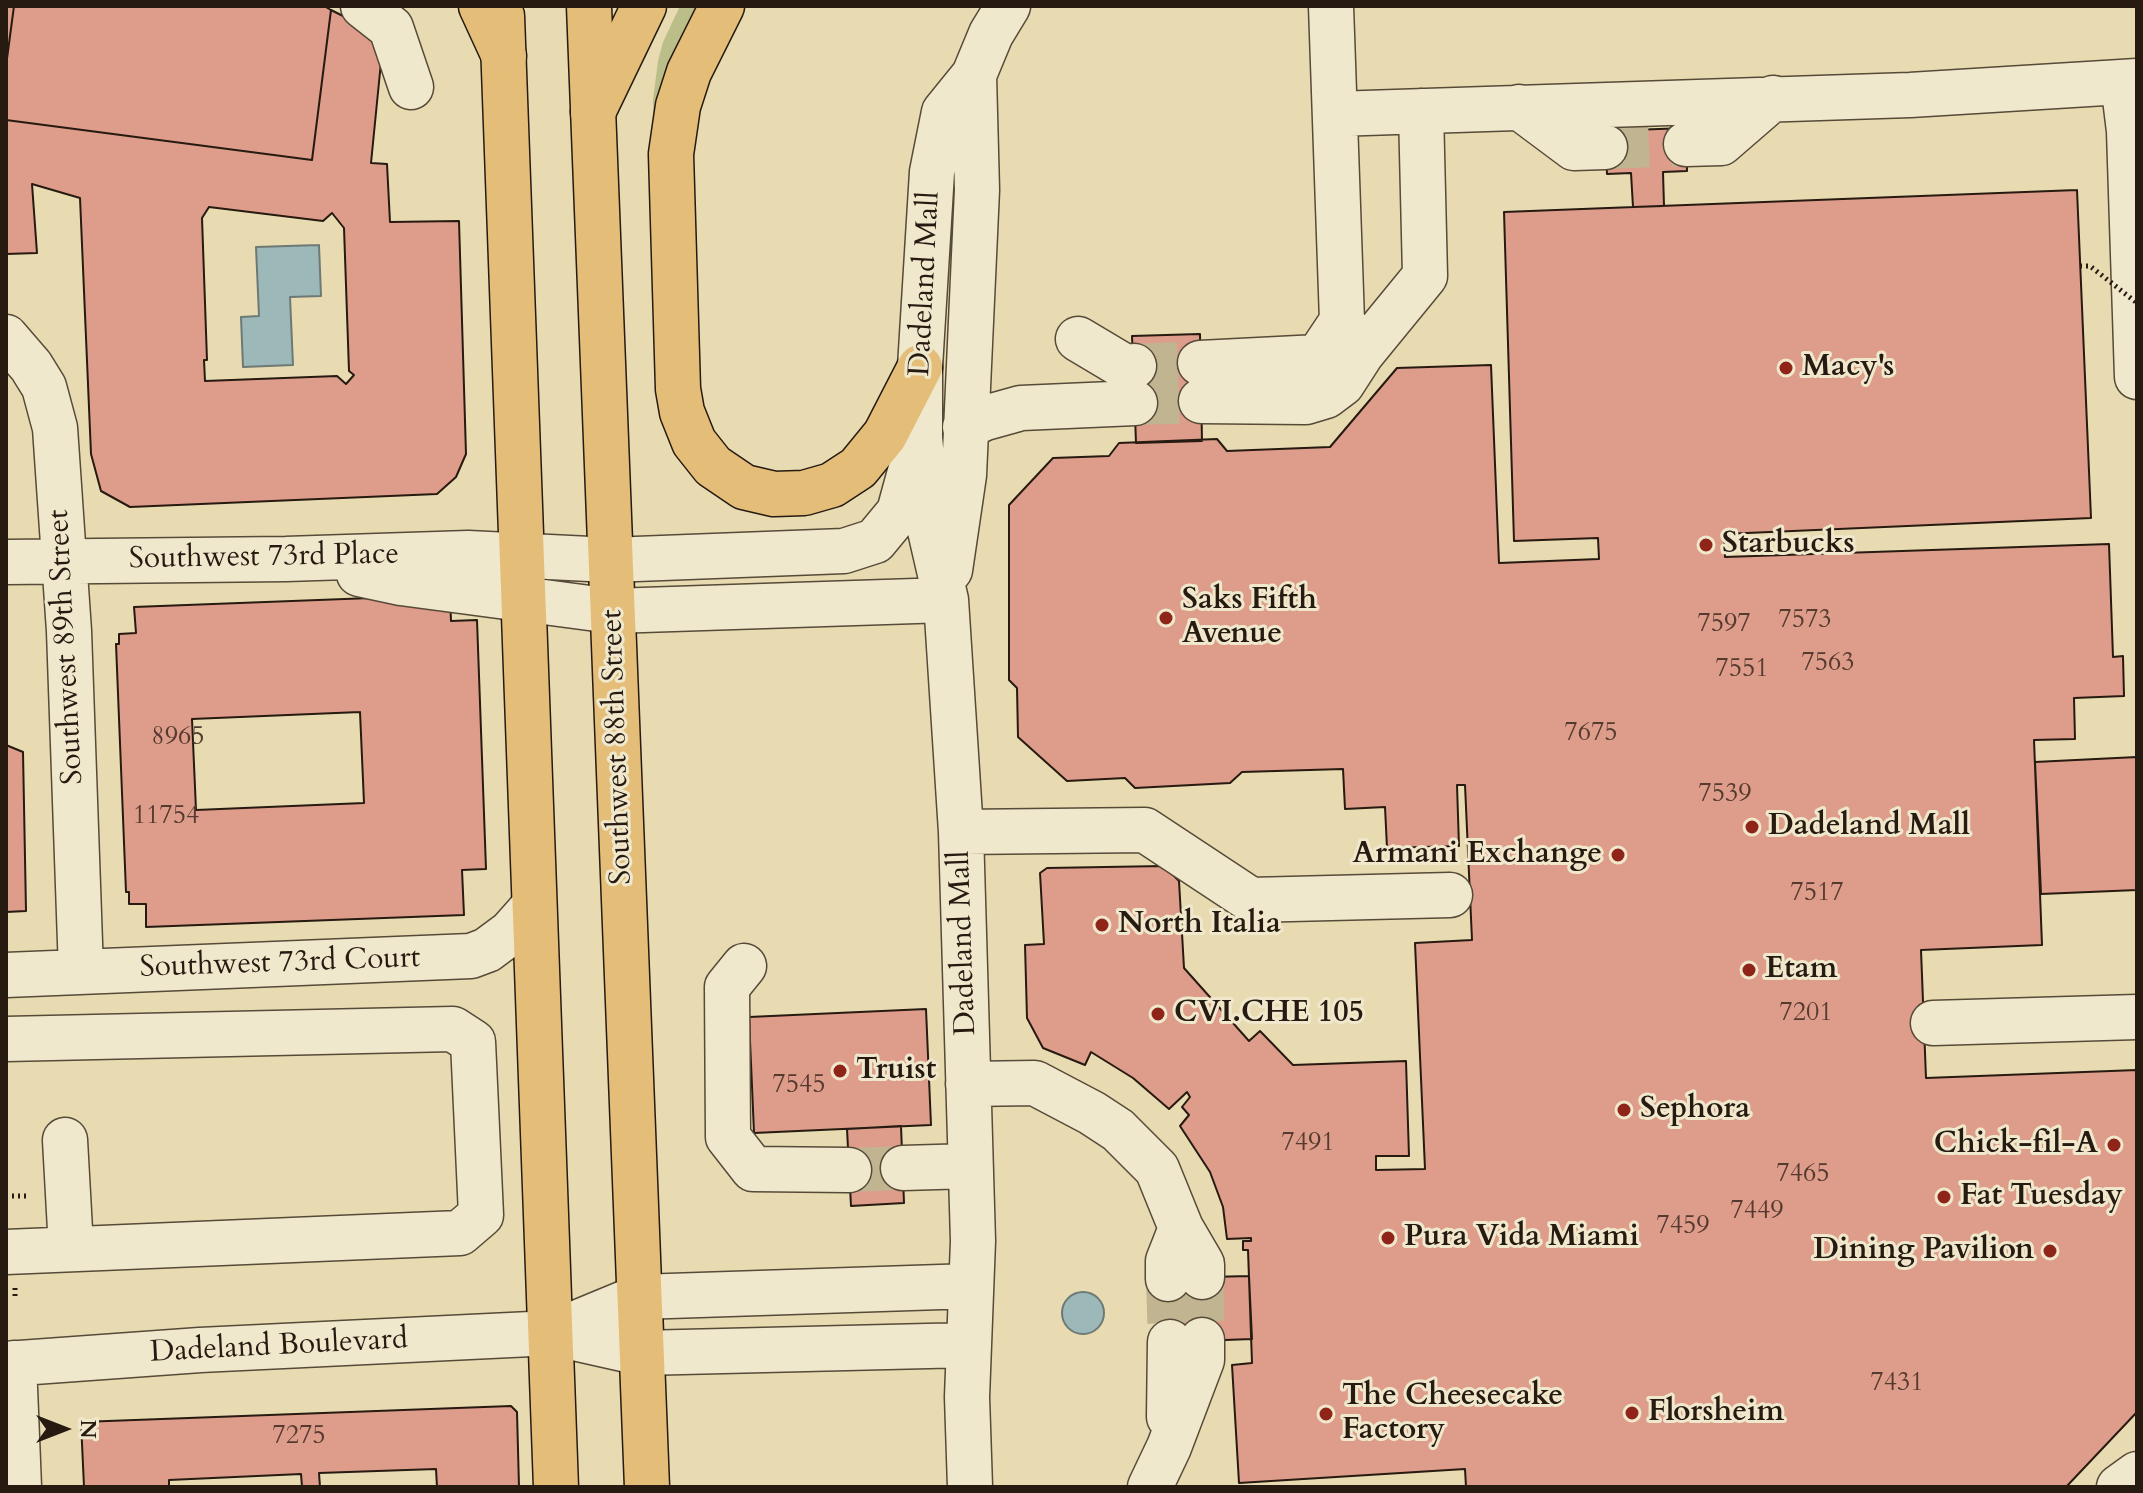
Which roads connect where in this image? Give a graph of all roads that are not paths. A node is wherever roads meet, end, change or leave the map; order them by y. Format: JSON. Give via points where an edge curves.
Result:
{"nodes":[{"id":1,"x":363,"y":6,"type":"edge"},
{"id":2,"x":481,"y":6,"type":"edge"},
{"id":3,"x":501,"y":6,"type":"edge"},
{"id":4,"x":589,"y":6,"type":"edge"},
{"id":5,"x":644,"y":6,"type":"edge"},
{"id":6,"x":722,"y":6,"type":"edge"},
{"id":7,"x":1008,"y":6,"type":"edge"},
{"id":8,"x":1331,"y":6,"type":"edge"},
{"id":9,"x":504,"y":56,"type":"junction"},
{"id":10,"x":974,"y":75,"type":"junction"},
{"id":11,"x":2130,"y":82,"type":"edge"},
{"id":12,"x":411,"y":87,"type":"dead end"},
{"id":13,"x":1773,"y":98,"type":"junction"},
{"id":14,"x":1519,"y":107,"type":"junction"},
{"id":15,"x":1421,"y":111,"type":"junction"},
{"id":16,"x":593,"y":112,"type":"junction"},
{"id":17,"x":1335,"y":114,"type":"junction"},
{"id":18,"x":1686,"y":144,"type":"tunnel mouth"},
{"id":19,"x":1605,"y":147,"type":"tunnel mouth"},
{"id":20,"x":6,"y":337,"type":"edge"},
{"id":21,"x":1352,"y":337,"type":"junction"},
{"id":22,"x":1078,"y":339,"type":"dead end"},
{"id":23,"x":920,"y":367,"type":"junction"},
{"id":24,"x":2137,"y":377,"type":"edge"},
{"id":25,"x":1201,"y":382,"type":"tunnel mouth"},
{"id":26,"x":965,"y":427,"type":"junction"},
{"id":27,"x":920,"y":438,"type":"junction"},
{"id":28,"x":522,"y":555,"type":"junction"},
{"id":29,"x":286,"y":559,"type":"junction"},
{"id":30,"x":610,"y":560,"type":"junction"},
{"id":31,"x":62,"y":561,"type":"junction"},
{"id":32,"x":6,"y":562,"type":"edge"},
{"id":33,"x":524,"y":599,"type":"junction"},
{"id":34,"x":946,"y":600,"type":"junction"},
{"id":35,"x":612,"y":611,"type":"junction"},
{"id":36,"x":961,"y":832,"type":"junction"},
{"id":37,"x":1450,"y":895,"type":"dead end"},
{"id":38,"x":534,"y":906,"type":"junction"},
{"id":39,"x":744,"y":966,"type":"dead end"},
{"id":40,"x":81,"y":971,"type":"junction"},
{"id":41,"x":6,"y":975,"type":"edge"},
{"id":42,"x":2137,"y":1017,"type":"edge"},
{"id":43,"x":1933,"y":1023,"type":"dead end"},
{"id":44,"x":6,"y":1039,"type":"edge"},
{"id":45,"x":968,"y":1084,"type":"junction"},
{"id":46,"x":65,"y":1140,"type":"dead end"},
{"id":47,"x":970,"y":1166,"type":"junction"},
{"id":48,"x":903,"y":1168,"type":"tunnel mouth"},
{"id":49,"x":849,"y":1170,"type":"tunnel mouth"},
{"id":50,"x":71,"y":1248,"type":"junction"},
{"id":51,"x":6,"y":1252,"type":"edge"},
{"id":52,"x":1185,"y":1278,"type":"tunnel mouth"},
{"id":53,"x":971,"y":1286,"type":"junction"},
{"id":54,"x":639,"y":1297,"type":"junction"},
{"id":55,"x":552,"y":1333,"type":"junction"},
{"id":56,"x":1186,"y":1341,"type":"tunnel mouth"},
{"id":57,"x":969,"y":1345,"type":"junction"},
{"id":58,"x":641,"y":1353,"type":"junction"},
{"id":59,"x":10,"y":1364,"type":"edge"},
{"id":60,"x":2137,"y":1474,"type":"edge"},
{"id":61,"x":19,"y":1487,"type":"edge"},
{"id":62,"x":556,"y":1487,"type":"edge"},
{"id":63,"x":647,"y":1487,"type":"edge"},
{"id":64,"x":970,"y":1487,"type":"edge"},
{"id":65,"x":1150,"y":1487,"type":"edge"},
{"id":66,"x":2119,"y":1487,"type":"edge"}],
"edges":[{"from":1,"to":12,"type":"street","via":[[391,28]]},
{"from":2,"to":9,"type":"main road"},
{"from":3,"to":9,"type":"main road"},
{"from":4,"to":16,"type":"main road","name":"Southwest 88th Street"},
{"from":5,"to":16,"type":"main road"},
{"from":6,"to":23,"type":"main road","via":[[689,72],[671,154],[678,389],[694,442],[713,466],[744,487],[774,494],[832,485],[858,468],[885,435]]},
{"from":7,"to":10,"type":"street","name":"Dadeland Mall"},
{"from":8,"to":17,"type":"street"},
{"from":9,"to":28,"type":"main road"},
{"from":10,"to":23,"type":"street","name":"Dadeland Mall","via":[[944,112],[932,172]]},
{"from":10,"to":26,"type":"street","name":"Dadeland Mall","via":[[977,190]]},
{"from":11,"to":13,"type":"street"},
{"from":11,"to":24,"type":"street"},
{"from":13,"to":14,"type":"street"},
{"from":13,"to":18,"type":"street","via":[[1721,143]]},
{"from":14,"to":15,"type":"street"},
{"from":14,"to":19,"type":"street","via":[[1574,148]]},
{"from":15,"to":17,"type":"street"},
{"from":15,"to":21,"type":"street","via":[[1425,276]]},
{"from":16,"to":30,"type":"main road","name":"Southwest 88th Street"},
{"from":17,"to":21,"type":"street"},
{"from":20,"to":31,"type":"street","name":"Southwest 89th Street","via":[[31,366],[50,406],[58,454]]},
{"from":21,"to":25,"type":"street","via":[[1342,384],[1306,402]]},
{"from":22,"to":26,"type":"street","via":[[1125,367],[1134,384],[1021,408]]},
{"from":23,"to":27,"type":"street","name":"Dadeland Mall"},
{"from":26,"to":34,"type":"street","name":"Dadeland Mall","via":[[964,475]]},
{"from":27,"to":30,"type":"street","via":[[899,512],[875,541],[844,551]]},
{"from":27,"to":34,"type":"street","name":"Dadeland Mall","via":[[929,526]]},
{"from":28,"to":29,"type":"street","name":"Southwest 73rd Place"},
{"from":28,"to":30,"type":"street"},
{"from":28,"to":33,"type":"main road"},
{"from":29,"to":31,"type":"street","name":"Southwest 73rd Place"},
{"from":29,"to":33,"type":"street","via":[[401,583]]},
{"from":30,"to":35,"type":"main road","name":"Southwest 88th Street"},
{"from":31,"to":32,"type":"street","name":"Southwest 73rd Place"},
{"from":31,"to":40,"type":"street","name":"Southwest 89th Street"},
{"from":33,"to":35,"type":"street"},
{"from":33,"to":38,"type":"main road"},
{"from":34,"to":35,"type":"street"},
{"from":34,"to":36,"type":"street","name":"Dadeland Mall"},
{"from":35,"to":54,"type":"main road","name":"Southwest 88th Street"},
{"from":36,"to":37,"type":"street","via":[[1145,830],[1251,900]]},
{"from":36,"to":45,"type":"street","name":"Dadeland Mall"},
{"from":38,"to":40,"type":"street","name":"Southwest 73rd Court","via":[[510,933],[471,956]]},
{"from":38,"to":55,"type":"main road"},
{"from":39,"to":49,"type":"street","via":[[727,987],[728,1137],[753,1169]]},
{"from":40,"to":41,"type":"street","name":"Southwest 73rd Court"},
{"from":42,"to":43,"type":"street"},
{"from":44,"to":50,"type":"street","via":[[453,1029],[473,1042],[481,1215],[460,1233]]},
{"from":45,"to":47,"type":"street","name":"Dadeland Mall"},
{"from":45,"to":52,"type":"street","via":[[1035,1083],[1118,1130],[1157,1169],[1181,1228],[1168,1261]]},
{"from":46,"to":50,"type":"street"},
{"from":47,"to":48,"type":"street"},
{"from":47,"to":53,"type":"street","name":"Dadeland Mall"},
{"from":50,"to":51,"type":"street"},
{"from":53,"to":54,"type":"street"},
{"from":53,"to":57,"type":"street","name":"Dadeland Mall"},
{"from":54,"to":55,"type":"street","name":"Dadeland Boulevard"},
{"from":54,"to":58,"type":"main road","name":"Southwest 88th Street"},
{"from":55,"to":58,"type":"street","name":"Dadeland Boulevard"},
{"from":55,"to":59,"type":"street","name":"Dadeland Boulevard"},
{"from":55,"to":62,"type":"main road"},
{"from":56,"to":65,"type":"street","via":[[1202,1360]]},
{"from":57,"to":58,"type":"street"},
{"from":57,"to":64,"type":"street","name":"Dadeland Mall"},
{"from":58,"to":63,"type":"main road","name":"Southwest 88th Street"},
{"from":59,"to":61,"type":"street"},
{"from":60,"to":66,"type":"street"}]}
